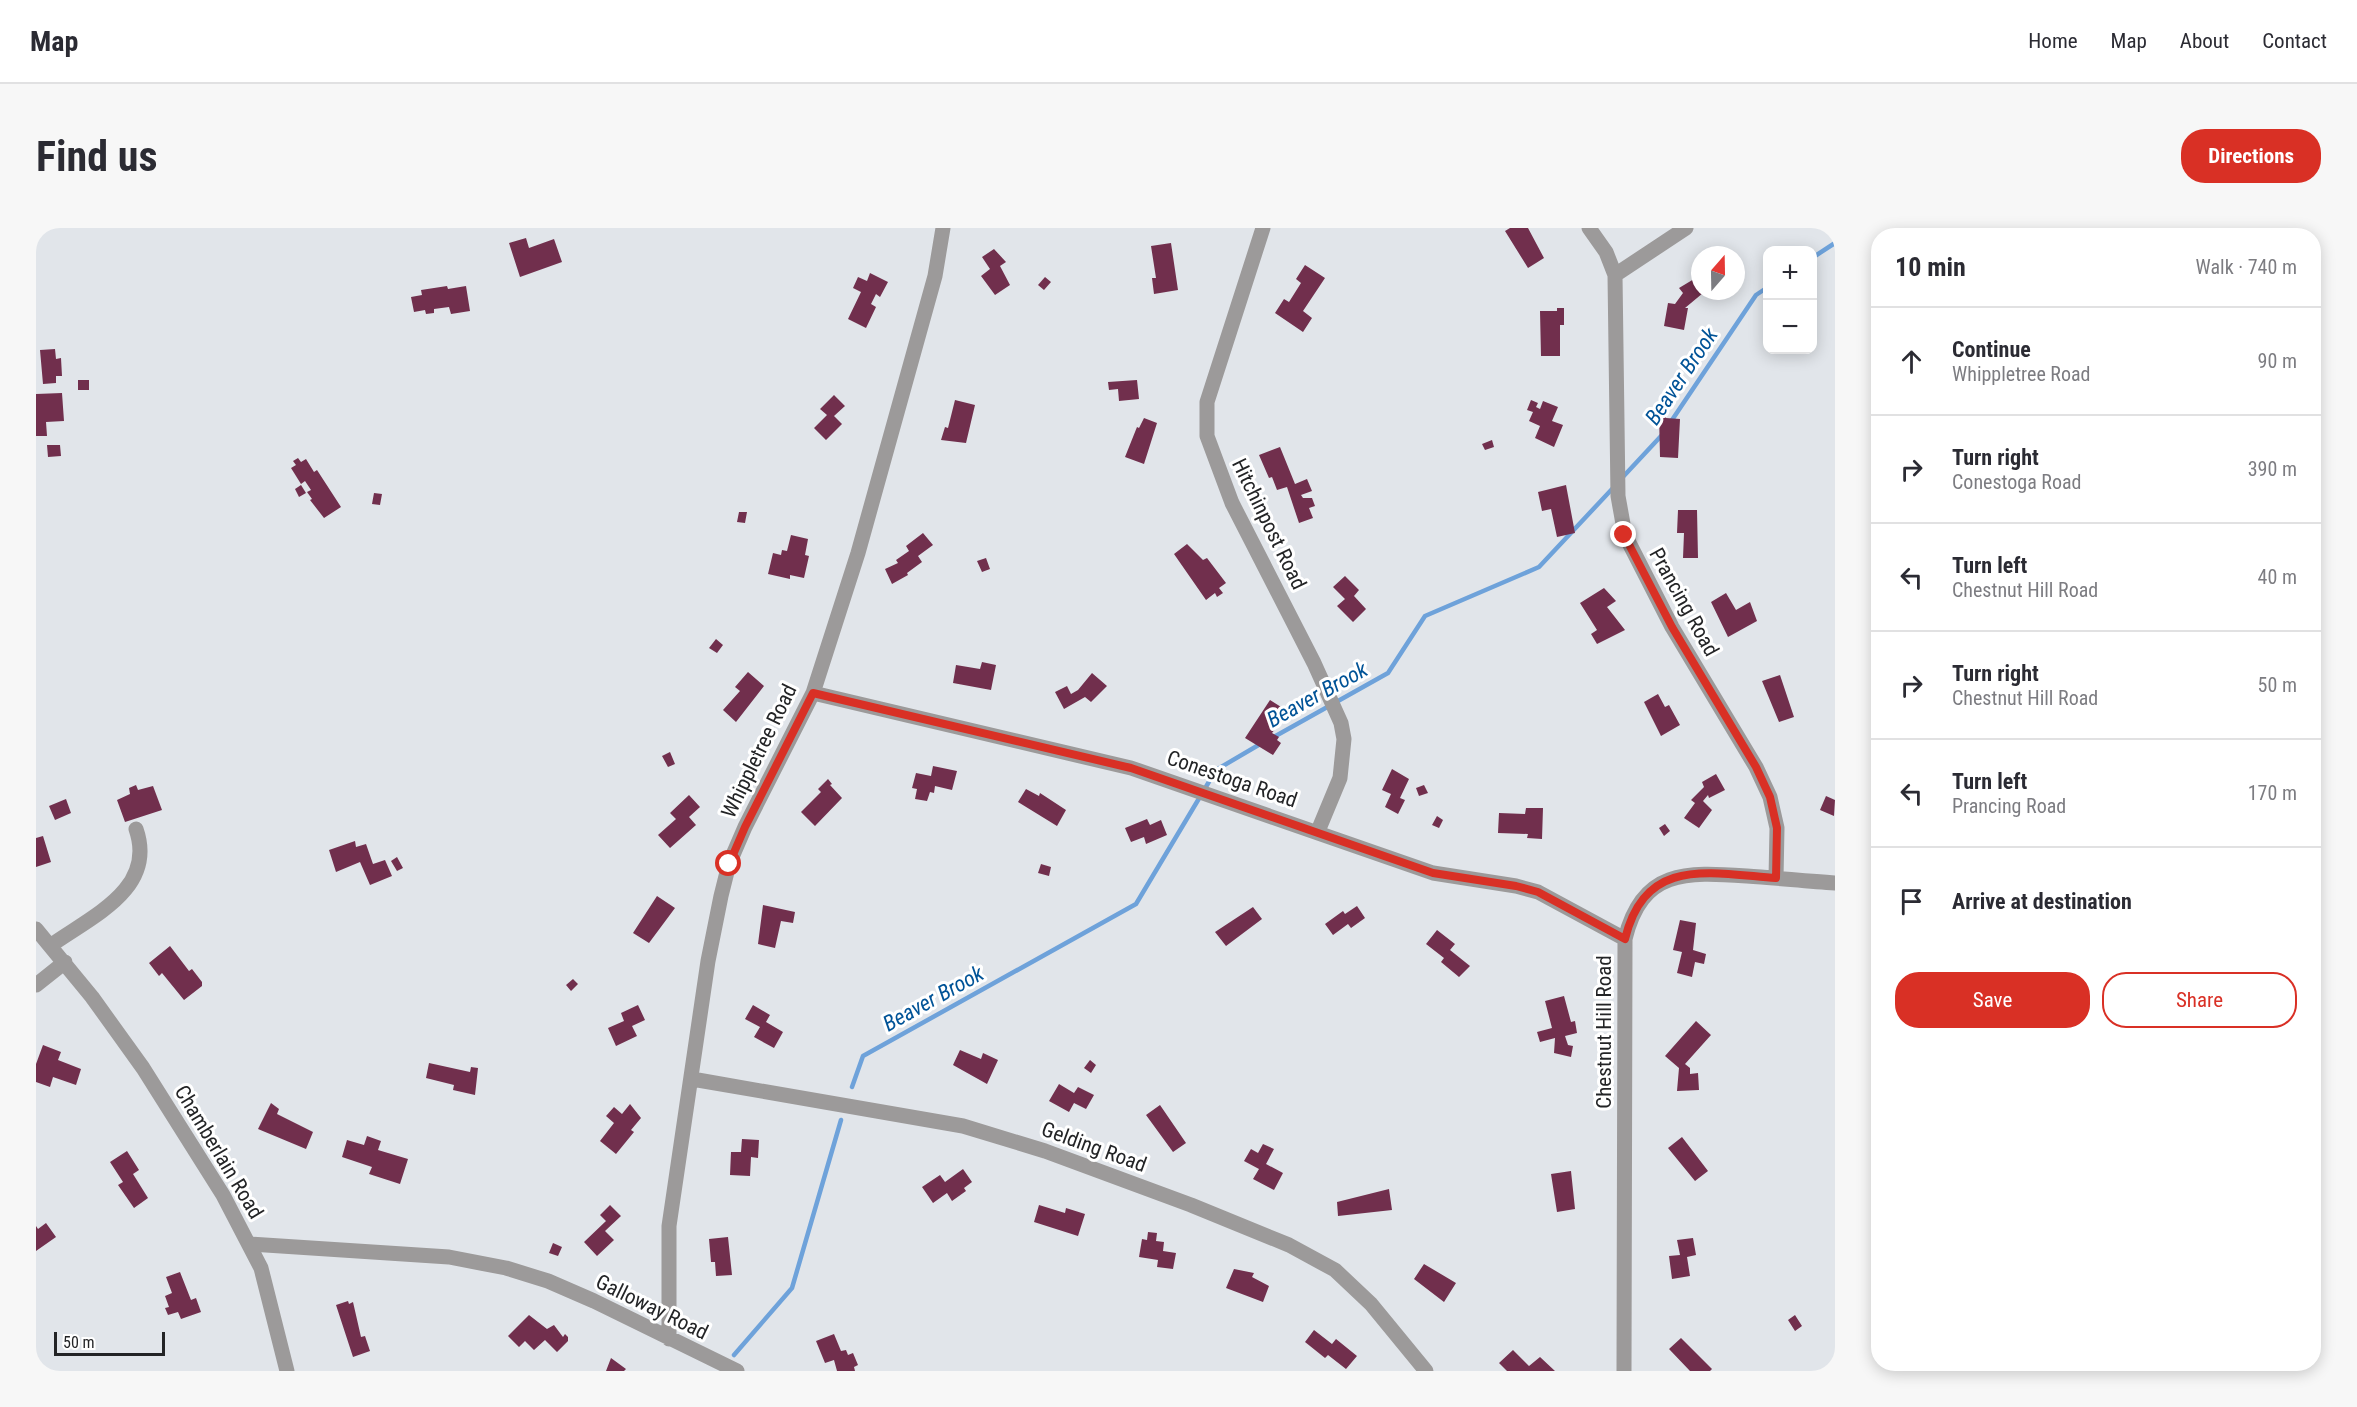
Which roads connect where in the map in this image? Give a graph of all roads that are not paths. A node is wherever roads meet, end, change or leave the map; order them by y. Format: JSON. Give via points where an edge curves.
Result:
{"nodes":[{"id":1,"x":943,"y":228,"type":"edge"},
{"id":2,"x":1263,"y":228,"type":"edge"},
{"id":3,"x":1589,"y":228,"type":"edge"},
{"id":4,"x":1686,"y":228,"type":"edge"},
{"id":5,"x":1614,"y":275,"type":"junction"},
{"id":6,"x":813,"y":693,"type":"junction"},
{"id":7,"x":136,"y":829,"type":"dead end"},
{"id":8,"x":1318,"y":831,"type":"junction"},
{"id":9,"x":1776,"y":878,"type":"junction"},
{"id":10,"x":1835,"y":883,"type":"edge"},
{"id":11,"x":36,"y":929,"type":"edge"},
{"id":12,"x":1625,"y":939,"type":"junction"},
{"id":13,"x":50,"y":946,"type":"junction"},
{"id":14,"x":65,"y":962,"type":"junction"},
{"id":15,"x":36,"y":985,"type":"edge"},
{"id":16,"x":692,"y":1078,"type":"junction"},
{"id":17,"x":250,"y":1244,"type":"junction"},
{"id":18,"x":548,"y":1281,"type":"joint"},
{"id":19,"x":669,"y":1339,"type":"junction"},
{"id":20,"x":287,"y":1371,"type":"edge"},
{"id":21,"x":737,"y":1371,"type":"edge"},
{"id":22,"x":1426,"y":1371,"type":"edge"},
{"id":23,"x":1624,"y":1371,"type":"edge"}],
"edges":[{"from":1,"to":6,"type":"street","name":"Whippletree Road","via":[[935,276],[858,553]]},
{"from":2,"to":8,"type":"street","name":"Hitchinpost Road","via":[[1207,402],[1207,436],[1232,503],[1296,625],[1341,723],[1344,739],[1340,778]]},
{"from":3,"to":5,"type":"street","name":"Prancing Road","via":[[1606,252]]},
{"from":4,"to":5,"type":"street"},
{"from":5,"to":9,"type":"street","name":"Prancing Road","via":[[1618,496],[1624,535],[1770,797],[1777,828]]},
{"from":6,"to":8,"type":"street","name":"Conestoga Road","via":[[1131,768]]},
{"from":6,"to":16,"type":"street","name":"Whippletree Road","via":[[729,864],[708,961]]},
{"from":7,"to":13,"type":"street","via":[[142,854],[131,883],[120,896]]},
{"from":8,"to":12,"type":"street","name":"Conestoga Road","via":[[1433,873],[1538,892]]},
{"from":9,"to":10,"type":"street","name":"Chestnut Hill Road"},
{"from":9,"to":12,"type":"street","name":"Chestnut Hill Road","via":[[1707,873],[1674,876],[1649,890],[1634,912]]},
{"from":11,"to":13,"type":"street","name":"Chamberlain Road"},
{"from":12,"to":23,"type":"street","name":"Chestnut Hill Road"},
{"from":13,"to":14,"type":"street","name":"Chamberlain Road"},
{"from":14,"to":15,"type":"street"},
{"from":14,"to":17,"type":"street","name":"Chamberlain Road","via":[[143,1068],[224,1195]]},
{"from":16,"to":19,"type":"street","name":"Whippletree Road","via":[[669,1226]]},
{"from":16,"to":22,"type":"street","name":"Gelding Road","via":[[963,1126],[1046,1151],[1191,1205],[1289,1245],[1335,1269],[1371,1304]]},
{"from":17,"to":18,"type":"street","name":"Chamberlain Road","via":[[449,1257]]},
{"from":17,"to":20,"type":"street","via":[[269,1292]]},
{"from":18,"to":19,"type":"street","name":"Galloway Road"},
{"from":19,"to":21,"type":"street","name":"Galloway Road"}]}
